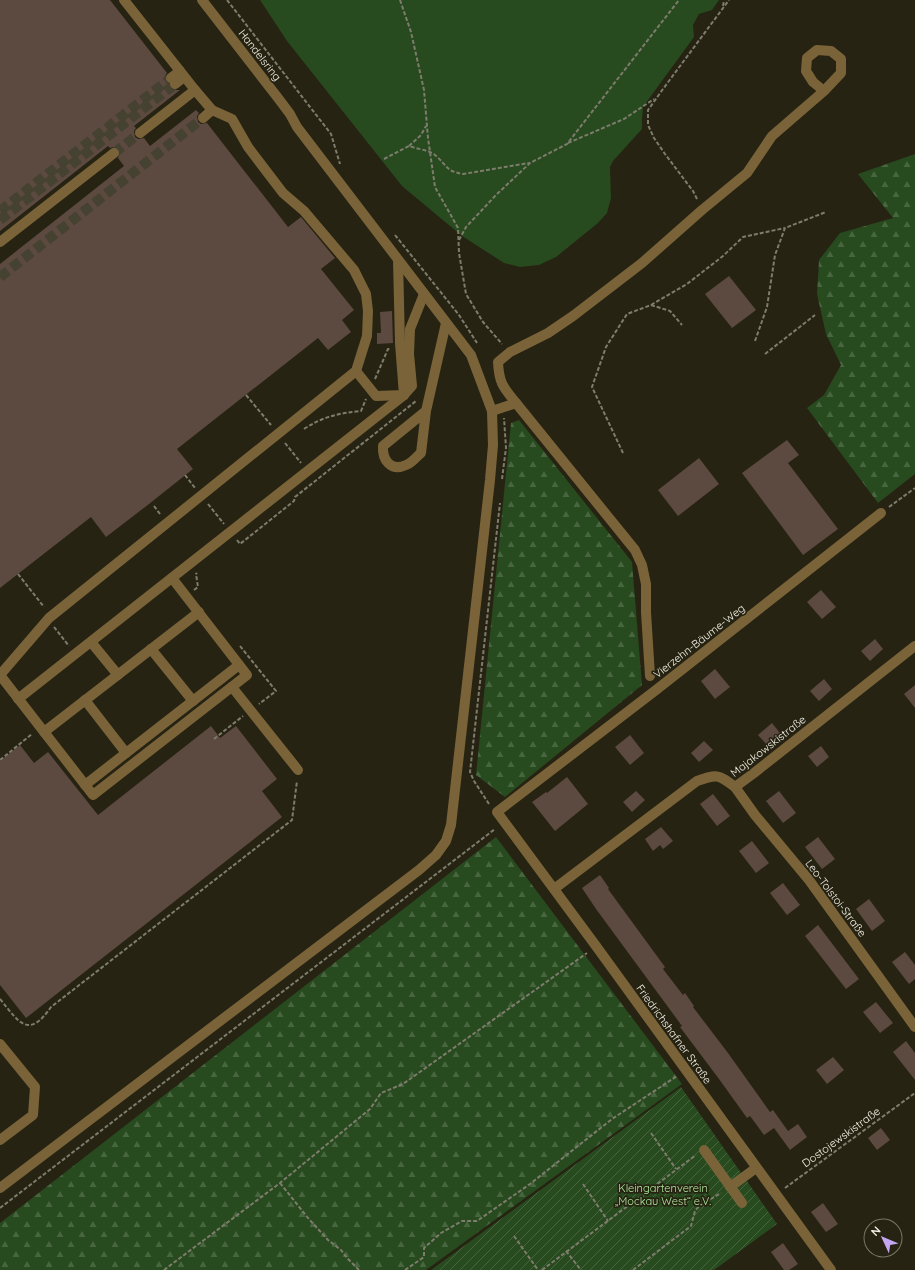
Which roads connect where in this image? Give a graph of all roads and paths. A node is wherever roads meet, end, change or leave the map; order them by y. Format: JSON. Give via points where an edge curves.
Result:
{"nodes":[{"id":1,"x":124,"y":0,"type":"edge"},
{"id":2,"x":202,"y":0,"type":"edge"},
{"id":3,"x":400,"y":0,"type":"edge"},
{"id":4,"x":679,"y":0,"type":"edge"},
{"id":5,"x":724,"y":0,"type":"edge"},
{"id":6,"x":729,"y":0,"type":"edge"},
{"id":7,"x":723,"y":8,"type":"junction"},
{"id":8,"x":182,"y":74,"type":"junction"},
{"id":9,"x":173,"y":81,"type":"tunnel mouth"},
{"id":10,"x":195,"y":90,"type":"junction"},
{"id":11,"x":824,"y":91,"type":"dead end"},
{"id":12,"x":657,"y":98,"type":"junction"},
{"id":13,"x":212,"y":110,"type":"junction"},
{"id":14,"x":203,"y":118,"type":"tunnel mouth"},
{"id":15,"x":427,"y":126,"type":"junction"},
{"id":16,"x":140,"y":133,"type":"tunnel mouth"},
{"id":17,"x":567,"y":144,"type":"junction"},
{"id":18,"x":409,"y":146,"type":"junction"},
{"id":19,"x":430,"y":152,"type":"junction"},
{"id":20,"x":114,"y":153,"type":"tunnel mouth"},
{"id":21,"x":384,"y":159,"type":"dead end"},
{"id":22,"x":530,"y":163,"type":"junction"},
{"id":23,"x":702,"y":210,"type":"junction"},
{"id":24,"x":826,"y":212,"type":"dead end"},
{"id":25,"x":785,"y":228,"type":"junction"},
{"id":26,"x":459,"y":240,"type":"junction"},
{"id":27,"x":0,"y":242,"type":"edge"},
{"id":28,"x":398,"y":260,"type":"junction"},
{"id":29,"x":424,"y":294,"type":"junction"},
{"id":30,"x":651,"y":305,"type":"junction"},
{"id":31,"x":815,"y":315,"type":"dead end"},
{"id":32,"x":446,"y":323,"type":"junction"},
{"id":33,"x":682,"y":325,"type":"dead end"},
{"id":34,"x":755,"y":341,"type":"dead end"},
{"id":35,"x":400,"y":348,"type":"junction"},
{"id":36,"x":510,"y":352,"type":"junction"},
{"id":37,"x":765,"y":354,"type":"dead end"},
{"id":38,"x":356,"y":371,"type":"junction"},
{"id":39,"x":370,"y":389,"type":"junction"},
{"id":40,"x":404,"y":395,"type":"junction"},
{"id":41,"x":516,"y":403,"type":"junction"},
{"id":42,"x":426,"y":411,"type":"junction"},
{"id":43,"x":492,"y":411,"type":"junction"},
{"id":44,"x":303,"y":429,"type":"dead end"},
{"id":45,"x":289,"y":439,"type":"dead end"},
{"id":46,"x":284,"y":442,"type":"dead end"},
{"id":47,"x":623,"y":453,"type":"dead end"},
{"id":48,"x":915,"y":488,"type":"edge"},
{"id":49,"x":881,"y":513,"type":"joint"},
{"id":50,"x":202,"y":569,"type":"dead end"},
{"id":51,"x":172,"y":578,"type":"junction"},
{"id":52,"x":186,"y":596,"type":"junction"},
{"id":53,"x":199,"y":612,"type":"junction"},
{"id":54,"x":91,"y":642,"type":"junction"},
{"id":55,"x":914,"y":648,"type":"edge"},
{"id":56,"x":152,"y":649,"type":"junction"},
{"id":57,"x":239,"y":665,"type":"junction"},
{"id":58,"x":0,"y":675,"type":"edge"},
{"id":59,"x":118,"y":675,"type":"junction"},
{"id":60,"x":650,"y":676,"type":"dead end"},
{"id":61,"x":232,"y":687,"type":"junction"},
{"id":62,"x":18,"y":699,"type":"junction"},
{"id":63,"x":85,"y":700,"type":"junction"},
{"id":64,"x":193,"y":701,"type":"junction"},
{"id":65,"x":42,"y":730,"type":"junction"},
{"id":66,"x":126,"y":753,"type":"junction"},
{"id":67,"x":0,"y":760,"type":"edge"},
{"id":68,"x":298,"y":770,"type":"joint"},
{"id":69,"x":85,"y":785,"type":"junction"},
{"id":70,"x":735,"y":787,"type":"junction"},
{"id":71,"x":497,"y":812,"type":"joint"},
{"id":72,"x":504,"y":822,"type":"junction"},
{"id":73,"x":554,"y":889,"type":"junction"},
{"id":74,"x":596,"y":946,"type":"junction"},
{"id":75,"x":0,"y":999,"type":"edge"},
{"id":76,"x":915,"y":1027,"type":"edge"},
{"id":77,"x":0,"y":1044,"type":"edge"},
{"id":78,"x":686,"y":1070,"type":"junction"},
{"id":79,"x":915,"y":1093,"type":"edge"},
{"id":80,"x":651,"y":1133,"type":"dead end"},
{"id":81,"x":0,"y":1140,"type":"edge"},
{"id":82,"x":704,"y":1150,"type":"joint"},
{"id":83,"x":756,"y":1168,"type":"junction"},
{"id":84,"x":676,"y":1170,"type":"junction"},
{"id":85,"x":280,"y":1182,"type":"junction"},
{"id":86,"x":583,"y":1184,"type":"dead end"},
{"id":87,"x":730,"y":1187,"type":"junction"},
{"id":88,"x":0,"y":1188,"type":"edge"},
{"id":89,"x":776,"y":1195,"type":"junction"},
{"id":90,"x":742,"y":1204,"type":"dead end"},
{"id":91,"x":0,"y":1208,"type":"edge"},
{"id":92,"x":608,"y":1221,"type":"junction"},
{"id":93,"x":514,"y":1236,"type":"dead end"},
{"id":94,"x":566,"y":1251,"type":"junction"},
{"id":95,"x":164,"y":1270,"type":"edge"},
{"id":96,"x":360,"y":1270,"type":"edge"},
{"id":97,"x":405,"y":1270,"type":"edge"},
{"id":98,"x":538,"y":1270,"type":"edge"},
{"id":99,"x":542,"y":1270,"type":"edge"},
{"id":100,"x":581,"y":1270,"type":"edge"},
{"id":101,"x":633,"y":1270,"type":"edge"},
{"id":102,"x":831,"y":1270,"type":"edge"}],
"edges":[{"from":1,"to":8,"type":"street"},
{"from":2,"to":28,"type":"street","name":"Handelsring"},
{"from":3,"to":15,"type":"path","via":[[411,32],[424,90]]},
{"from":4,"to":17,"type":"path"},
{"from":5,"to":7,"type":"path"},
{"from":6,"to":7,"type":"path"},
{"from":7,"to":12,"type":"path"},
{"from":8,"to":9,"type":"street"},
{"from":8,"to":10,"type":"street"},
{"from":10,"to":13,"type":"street"},
{"from":10,"to":16,"type":"street"},
{"from":11,"to":23,"type":"street","via":[[772,136],[746,173]]},
{"from":12,"to":17,"type":"path","via":[[624,119]]},
{"from":12,"to":23,"type":"path","via":[[648,110],[648,125],[665,154],[694,191]]},
{"from":13,"to":14,"type":"street"},
{"from":13,"to":38,"type":"street","via":[[232,119],[248,147],[283,193],[304,211],[354,270],[366,294],[368,311],[367,336]]},
{"from":15,"to":18,"type":"path"},
{"from":15,"to":19,"type":"path"},
{"from":17,"to":22,"type":"path"},
{"from":18,"to":19,"type":"path"},
{"from":18,"to":21,"type":"path"},
{"from":19,"to":22,"type":"path","via":[[453,172],[463,174]]},
{"from":19,"to":26,"type":"path","via":[[435,187],[458,228]]},
{"from":20,"to":27,"type":"street"},
{"from":22,"to":26,"type":"path","via":[[466,227]]},
{"from":23,"to":36,"type":"street","via":[[642,263],[573,316],[548,333]]},
{"from":24,"to":25,"type":"path"},
{"from":25,"to":30,"type":"path","via":[[743,238],[688,284]]},
{"from":25,"to":34,"type":"path","via":[[775,255],[767,307]]},
{"from":26,"to":36,"type":"path","via":[[466,294],[483,322]]},
{"from":28,"to":29,"type":"street","name":"Handelsring"},
{"from":28,"to":35,"type":"street"},
{"from":29,"to":32,"type":"street","name":"Handelsring"},
{"from":29,"to":40,"type":"street","via":[[410,329],[412,386]]},
{"from":30,"to":33,"type":"path","via":[[670,311]]},
{"from":30,"to":47,"type":"path","via":[[627,314],[606,348],[592,387]]},
{"from":31,"to":37,"type":"path"},
{"from":32,"to":42,"type":"street"},
{"from":32,"to":43,"type":"street","name":"Handelsring","via":[[471,355]]},
{"from":35,"to":39,"type":"path","via":[[388,349]]},
{"from":35,"to":40,"type":"street"},
{"from":36,"to":41,"type":"street","via":[[498,362],[499,378]]},
{"from":38,"to":39,"type":"street"},
{"from":38,"to":58,"type":"street","via":[[49,618]]},
{"from":39,"to":40,"type":"street","via":[[376,396]]},
{"from":39,"to":44,"type":"path","via":[[361,411],[327,416]]},
{"from":40,"to":51,"type":"street"},
{"from":41,"to":43,"type":"street"},
{"from":41,"to":60,"type":"street","via":[[635,550],[642,565],[646,584]]},
{"from":42,"to":42,"type":"street","via":[[383,446],[382,453],[389,464],[395,467],[407,465],[421,453]]},
{"from":43,"to":88,"type":"street","via":[[490,480],[454,806],[446,841],[436,855],[419,870]]},
{"from":45,"to":46,"type":"path"},
{"from":48,"to":49,"type":"path"},
{"from":49,"to":71,"type":"street","name":"Vierzehn-Bäume-Weg"},
{"from":50,"to":52,"type":"path","via":[[196,574],[198,587]]},
{"from":51,"to":52,"type":"street"},
{"from":51,"to":54,"type":"street"},
{"from":52,"to":53,"type":"street"},
{"from":53,"to":56,"type":"street"},
{"from":53,"to":57,"type":"street"},
{"from":54,"to":59,"type":"street"},
{"from":54,"to":62,"type":"street"},
{"from":55,"to":70,"type":"street","name":"Majakowskistraße"},
{"from":56,"to":59,"type":"street"},
{"from":56,"to":64,"type":"street"},
{"from":57,"to":61,"type":"street","via":[[247,675]]},
{"from":57,"to":64,"type":"street"},
{"from":58,"to":62,"type":"street"},
{"from":59,"to":63,"type":"street"},
{"from":61,"to":68,"type":"street"},
{"from":61,"to":69,"type":"street","via":[[93,795]]},
{"from":62,"to":65,"type":"street"},
{"from":63,"to":65,"type":"street"},
{"from":63,"to":66,"type":"street"},
{"from":64,"to":66,"type":"street"},
{"from":65,"to":67,"type":"path"},
{"from":65,"to":69,"type":"street"},
{"from":66,"to":69,"type":"street"},
{"from":68,"to":75,"type":"path","via":[[292,820],[51,1007],[43,1018],[31,1025],[22,1024]]},
{"from":70,"to":73,"type":"street","name":"Majakowskistraße","via":[[721,777],[709,776],[697,781]]},
{"from":70,"to":76,"type":"street","name":"Leo-Tolstoi-Straße","via":[[809,880]]},
{"from":71,"to":72,"type":"street","name":"Friedrichshafner Straße"},
{"from":72,"to":73,"type":"street","name":"Friedrichshafner Straße"},
{"from":72,"to":91,"type":"path"},
{"from":73,"to":74,"type":"street","name":"Friedrichshafner Straße"},
{"from":74,"to":78,"type":"street","name":"Friedrichshafner Straße"},
{"from":74,"to":85,"type":"path","via":[[403,1084],[381,1093],[370,1109]]},
{"from":77,"to":81,"type":"street","via":[[35,1087],[33,1115]]},
{"from":78,"to":83,"type":"street","name":"Friedrichshafner Straße"},
{"from":78,"to":97,"type":"path","via":[[612,1119],[530,1184],[476,1221],[462,1221],[441,1233],[424,1248],[424,1257]]},
{"from":79,"to":89,"type":"path","name":"Dostojewskistraße"},
{"from":80,"to":84,"type":"path"},
{"from":82,"to":84,"type":"path"},
{"from":82,"to":87,"type":"street"},
{"from":83,"to":87,"type":"street"},
{"from":83,"to":89,"type":"street","name":"Friedrichshafner Straße"},
{"from":84,"to":92,"type":"path"},
{"from":85,"to":95,"type":"path"},
{"from":85,"to":96,"type":"path","via":[[328,1240]]},
{"from":86,"to":92,"type":"path"},
{"from":87,"to":90,"type":"street"},
{"from":87,"to":101,"type":"path","via":[[699,1206],[691,1226]]},
{"from":89,"to":102,"type":"street","name":"Friedrichshafner Straße"},
{"from":92,"to":94,"type":"path"},
{"from":93,"to":98,"type":"path"},
{"from":94,"to":99,"type":"path"},
{"from":94,"to":100,"type":"path"}]}
